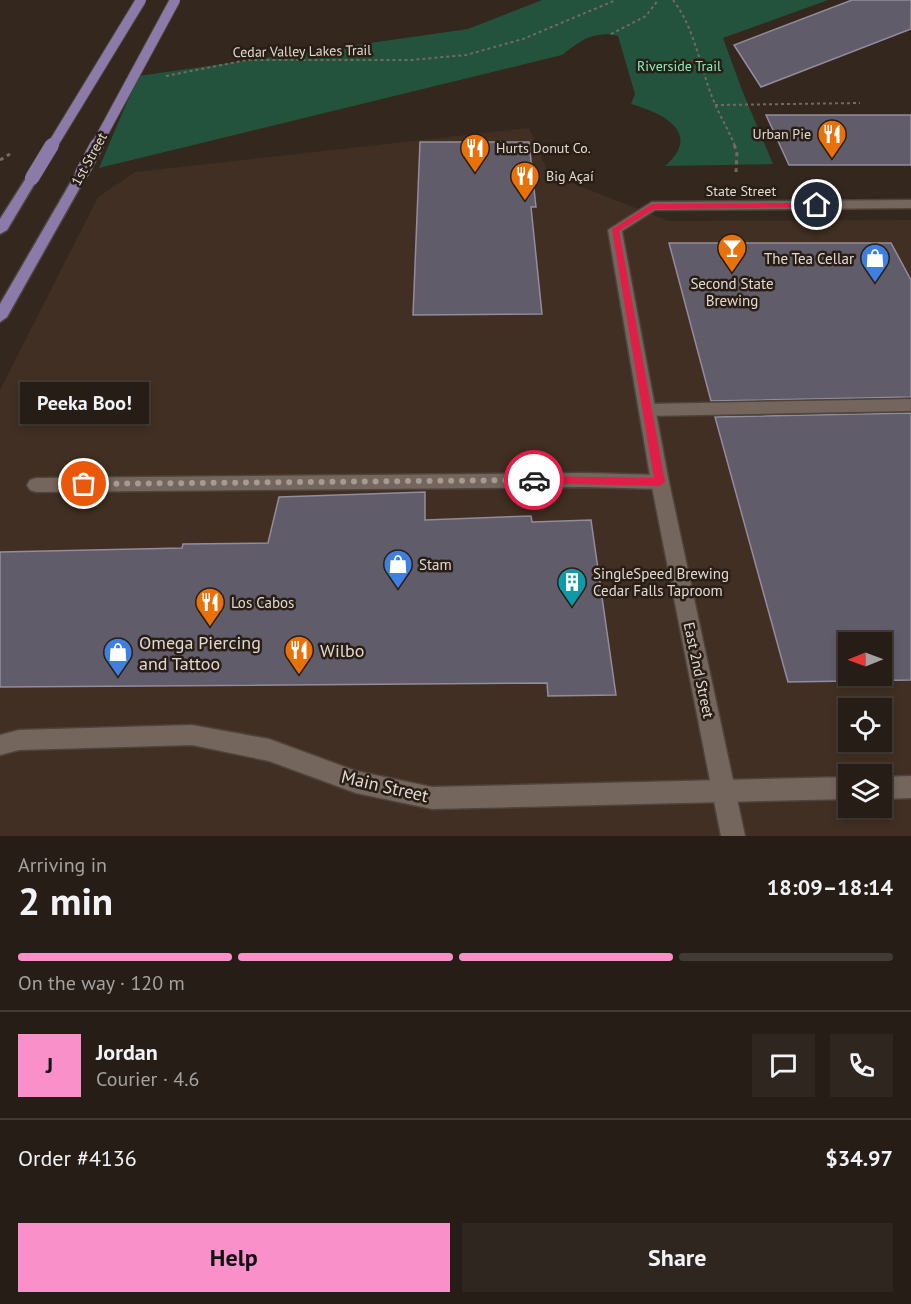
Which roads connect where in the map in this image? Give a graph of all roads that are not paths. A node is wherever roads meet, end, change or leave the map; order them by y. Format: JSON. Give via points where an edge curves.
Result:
{"nodes":[{"id":1,"x":141,"y":0,"type":"edge"},
{"id":2,"x":175,"y":0,"type":"edge"},
{"id":3,"x":911,"y":204,"type":"edge"},
{"id":4,"x":0,"y":230,"type":"edge"},
{"id":5,"x":615,"y":230,"type":"joint"},
{"id":6,"x":0,"y":317,"type":"edge"},
{"id":7,"x":911,"y":405,"type":"edge"},
{"id":8,"x":647,"y":410,"type":"junction"},
{"id":9,"x":660,"y":482,"type":"junction"},
{"id":10,"x":36,"y":485,"type":"dead end"},
{"id":11,"x":0,"y":745,"type":"edge"},
{"id":12,"x":911,"y":787,"type":"edge"},
{"id":13,"x":838,"y":788,"type":"edge"},
{"id":14,"x":892,"y":788,"type":"edge"},
{"id":15,"x":723,"y":792,"type":"junction"},
{"id":16,"x":732,"y":836,"type":"edge"}],
"edges":[{"from":1,"to":4,"type":"main road","bridge":true},
{"from":2,"to":6,"type":"main road","name":"1st Street","bridge":true},
{"from":3,"to":5,"type":"street","name":"State Street","via":[[652,206]]},
{"from":5,"to":8,"type":"street","name":"East 2nd Street"},
{"from":7,"to":8,"type":"street"},
{"from":8,"to":9,"type":"street","name":"East 2nd Street"},
{"from":9,"to":10,"type":"street"},
{"from":9,"to":15,"type":"street","name":"East 2nd Street"},
{"from":11,"to":15,"type":"street","name":"Main Street","via":[[19,740],[192,735],[269,750],[356,782],[432,798]]},
{"from":12,"to":14,"type":"street"},
{"from":13,"to":15,"type":"street","name":"Main Street"},
{"from":15,"to":16,"type":"street","name":"East 2nd Street"}]}
